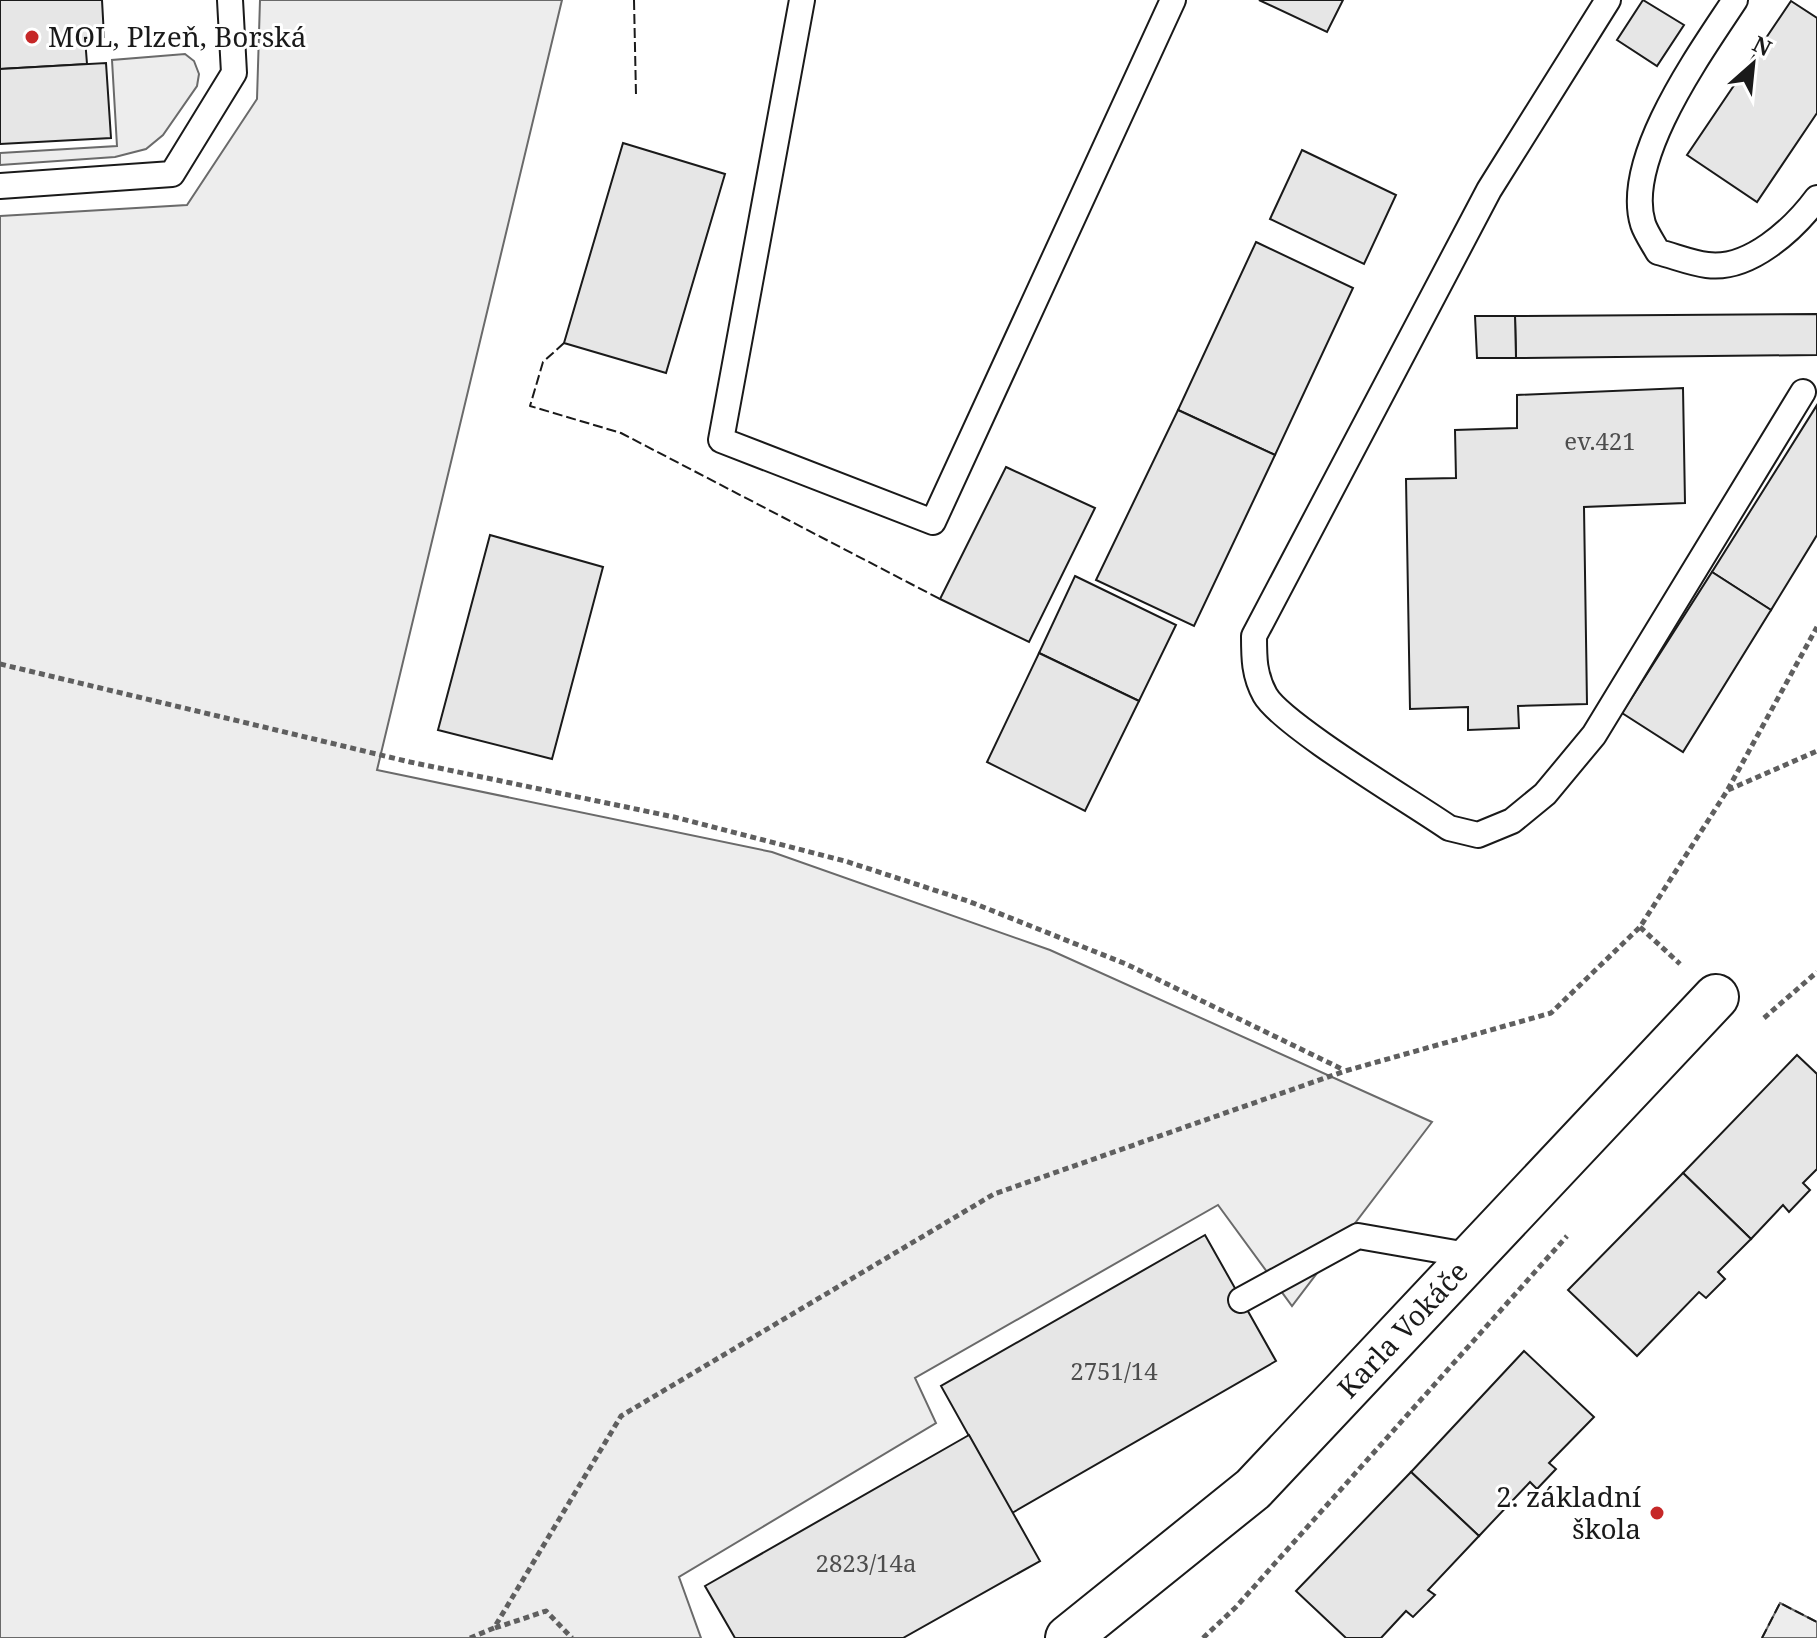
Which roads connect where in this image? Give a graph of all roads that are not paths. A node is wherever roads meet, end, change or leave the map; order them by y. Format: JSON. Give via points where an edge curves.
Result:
{"nodes":[{"id":1,"x":230,"y":0,"type":"edge"},
{"id":2,"x":802,"y":0,"type":"edge"},
{"id":3,"x":1173,"y":0,"type":"edge"},
{"id":4,"x":1608,"y":0,"type":"edge"},
{"id":5,"x":1735,"y":0,"type":"edge"},
{"id":6,"x":0,"y":186,"type":"edge"},
{"id":7,"x":1817,"y":198,"type":"edge"},
{"id":8,"x":1803,"y":392,"type":"dead end"},
{"id":9,"x":1716,"y":997,"type":"dead end"},
{"id":10,"x":1473,"y":1256,"type":"junction"},
{"id":11,"x":1241,"y":1300,"type":"dead end"},
{"id":12,"x":1068,"y":1638,"type":"edge"}],
"edges":[{"from":1,"to":6,"type":"lane","via":[[234,73],[172,174]]},
{"from":2,"to":3,"type":"lane","via":[[721,440],[933,522]]},
{"from":4,"to":8,"type":"lane","via":[[1489,190],[1254,636],[1254,670],[1266,698],[1291,721],[1449,828],[1478,835],[1512,821],[1545,794],[1594,735]]},
{"from":5,"to":7,"type":"lane","via":[[1649,151],[1640,188],[1643,224],[1658,252],[1708,266],[1734,264],[1795,226]]},
{"from":9,"to":10,"type":"street","name":"Karla Vokáče"},
{"from":10,"to":11,"type":"lane","via":[[1358,1236]]},
{"from":10,"to":12,"type":"street","name":"Karla Vokáče","via":[[1253,1489]]}]}
